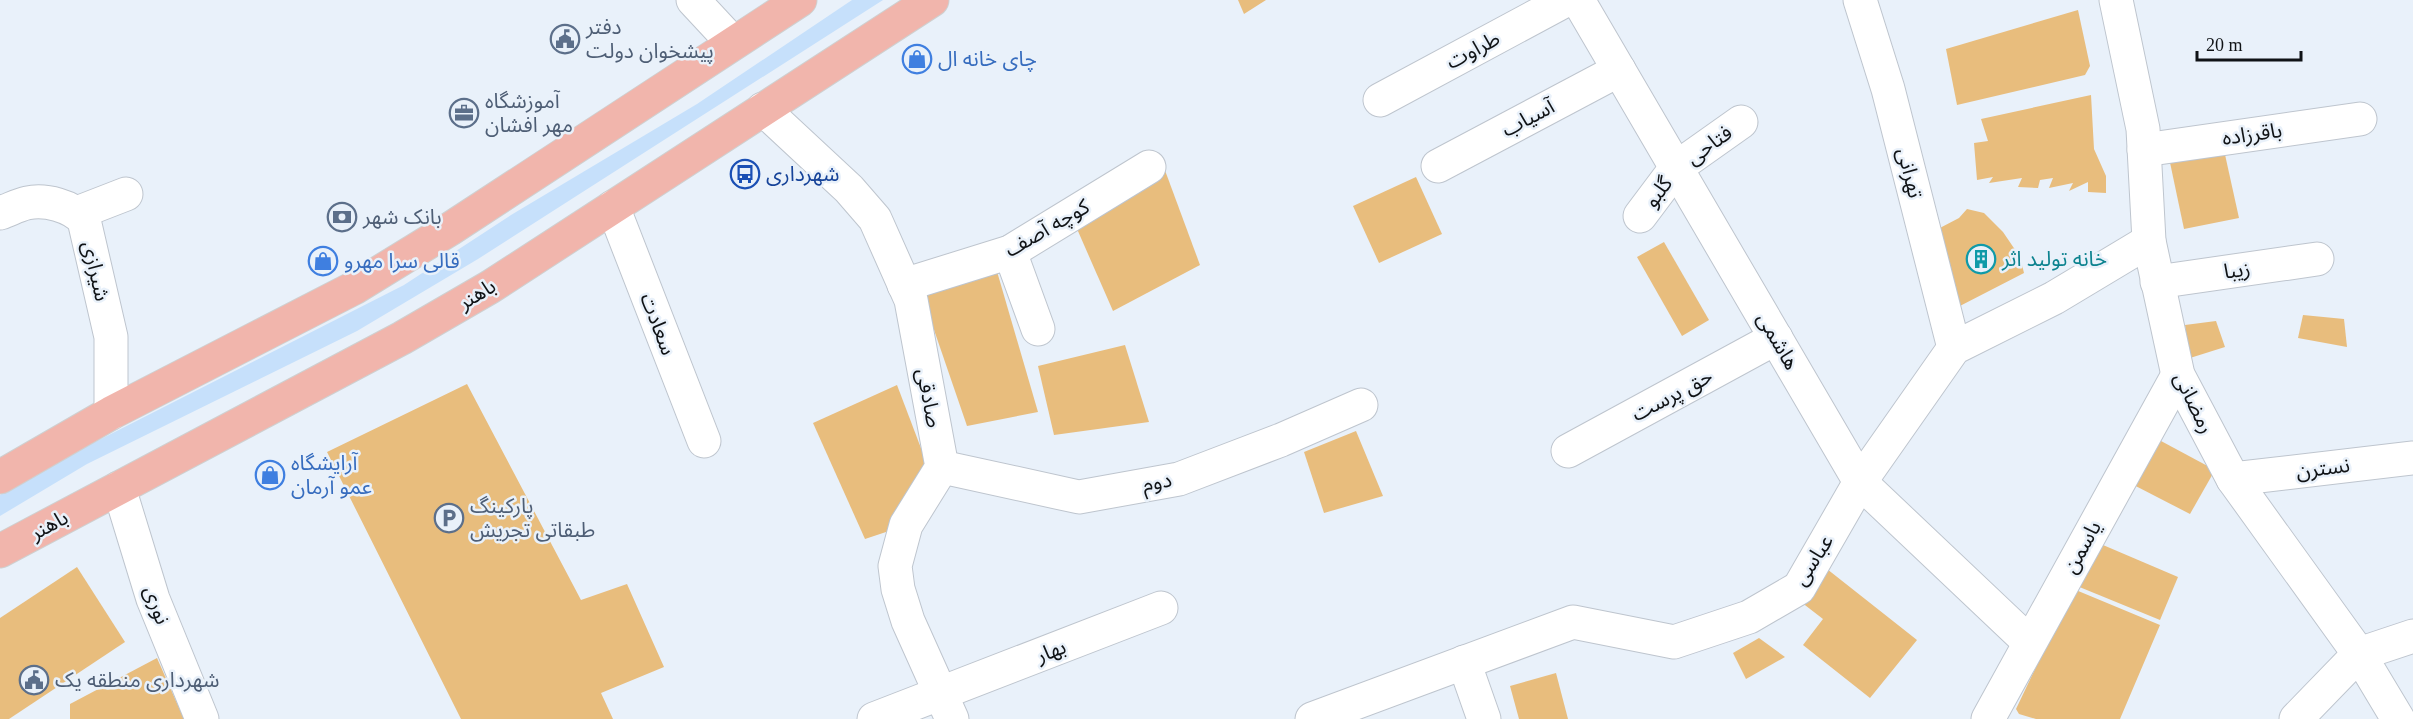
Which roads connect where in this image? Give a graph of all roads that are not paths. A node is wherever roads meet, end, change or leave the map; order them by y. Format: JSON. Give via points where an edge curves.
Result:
{"nodes":[{"id":1,"x":693,"y":0,"type":"edge"},
{"id":2,"x":800,"y":0,"type":"edge"},
{"id":3,"x":932,"y":0,"type":"edge"},
{"id":4,"x":1566,"y":0,"type":"edge"},
{"id":5,"x":1578,"y":0,"type":"edge"},
{"id":6,"x":1860,"y":0,"type":"edge"},
{"id":7,"x":2116,"y":0,"type":"edge"},
{"id":8,"x":733,"y":43,"type":"junction"},
{"id":9,"x":1619,"y":70,"type":"junction"},
{"id":10,"x":1380,"y":100,"type":"dead end"},
{"id":11,"x":763,"y":109,"type":"junction"},
{"id":12,"x":2360,"y":119,"type":"dead end"},
{"id":13,"x":1741,"y":122,"type":"dead end"},
{"id":14,"x":2144,"y":150,"type":"junction"},
{"id":15,"x":1438,"y":166,"type":"dead end"},
{"id":16,"x":1149,"y":167,"type":"dead end"},
{"id":17,"x":1676,"y":168,"type":"junction"},
{"id":18,"x":126,"y":194,"type":"dead end"},
{"id":19,"x":613,"y":207,"type":"junction"},
{"id":20,"x":0,"y":213,"type":"edge"},
{"id":21,"x":77,"y":213,"type":"junction"},
{"id":22,"x":1640,"y":216,"type":"dead end"},
{"id":23,"x":2149,"y":241,"type":"junction"},
{"id":24,"x":1010,"y":252,"type":"junction"},
{"id":25,"x":2317,"y":259,"type":"dead end"},
{"id":26,"x":2157,"y":282,"type":"junction"},
{"id":27,"x":904,"y":285,"type":"junction"},
{"id":28,"x":1038,"y":329,"type":"dead end"},
{"id":29,"x":1776,"y":338,"type":"junction"},
{"id":30,"x":1954,"y":348,"type":"junction"},
{"id":31,"x":2178,"y":375,"type":"junction"},
{"id":32,"x":1361,"y":405,"type":"dead end"},
{"id":33,"x":111,"y":413,"type":"junction"},
{"id":34,"x":704,"y":441,"type":"dead end"},
{"id":35,"x":1568,"y":451,"type":"dead end"},
{"id":36,"x":2413,"y":458,"type":"edge"},
{"id":37,"x":942,"y":467,"type":"junction"},
{"id":38,"x":0,"y":477,"type":"edge"},
{"id":39,"x":2233,"y":479,"type":"junction"},
{"id":40,"x":1860,"y":482,"type":"junction"},
{"id":41,"x":119,"y":488,"type":"junction"},
{"id":42,"x":0,"y":551,"type":"edge"},
{"id":43,"x":1161,"y":608,"type":"dead end"},
{"id":44,"x":2413,"y":636,"type":"edge"},
{"id":45,"x":2029,"y":642,"type":"junction"},
{"id":46,"x":2359,"y":654,"type":"junction"},
{"id":47,"x":1464,"y":663,"type":"junction"},
{"id":48,"x":946,"y":706,"type":"edge"},
{"id":49,"x":1359,"y":711,"type":"edge"},
{"id":50,"x":202,"y":719,"type":"edge"},
{"id":51,"x":874,"y":719,"type":"edge"},
{"id":52,"x":1312,"y":719,"type":"edge"},
{"id":53,"x":1484,"y":719,"type":"edge"},
{"id":54,"x":1988,"y":719,"type":"edge"},
{"id":55,"x":2296,"y":719,"type":"edge"},
{"id":56,"x":2398,"y":719,"type":"edge"}],
"edges":[{"from":1,"to":8,"type":"street"},
{"from":2,"to":8,"type":"main road"},
{"from":3,"to":11,"type":"main road","name":"باهنر"},
{"from":4,"to":10,"type":"street","name":"طراوت"},
{"from":5,"to":9,"type":"street","name":"هاشمی"},
{"from":6,"to":30,"type":"street","name":"تهرانی","via":[[1888,89]]},
{"from":7,"to":14,"type":"street","name":"رمضانی"},
{"from":8,"to":33,"type":"main road","via":[[354,288]]},
{"from":9,"to":15,"type":"street","name":"آسیاب"},
{"from":9,"to":17,"type":"street","name":"هاشمی"},
{"from":11,"to":19,"type":"main road","name":"باهنر"},
{"from":11,"to":27,"type":"street","name":"صادقی","via":[[849,189],[875,219]]},
{"from":12,"to":14,"type":"street","name":"باقرزاده"},
{"from":13,"to":17,"type":"street","name":"فتاحی"},
{"from":14,"to":23,"type":"street","name":"رمضانی"},
{"from":16,"to":24,"type":"street","name":"کوچه آصف"},
{"from":17,"to":22,"type":"street","name":"گلبو"},
{"from":17,"to":29,"type":"street","name":"هاشمی"},
{"from":18,"to":21,"type":"street"},
{"from":19,"to":34,"type":"street","name":"سعادت"},
{"from":19,"to":41,"type":"main road","name":"باهنر","via":[[490,287],[402,338]]},
{"from":20,"to":21,"type":"street","name":"شیرازی","via":[[29,202],[57,204]]},
{"from":21,"to":33,"type":"street","name":"شیرازی","via":[[84,220],[111,337]]},
{"from":23,"to":26,"type":"street","name":"رمضانی"},
{"from":23,"to":30,"type":"street","name":"عباسی","via":[[2054,298]]},
{"from":24,"to":27,"type":"street","name":"کوچه آصف"},
{"from":24,"to":28,"type":"street"},
{"from":25,"to":26,"type":"street","name":"زیبا"},
{"from":26,"to":31,"type":"street","name":"رمضانی"},
{"from":27,"to":37,"type":"street","name":"صادقی","via":[[911,300]]},
{"from":29,"to":35,"type":"street","name":"حق پرست"},
{"from":29,"to":40,"type":"street","name":"هاشمی"},
{"from":30,"to":40,"type":"street","name":"عباسی"},
{"from":31,"to":39,"type":"street","name":"رمضانی"},
{"from":31,"to":45,"type":"street","name":"یاسمن"},
{"from":32,"to":37,"type":"street","name":"دوم","via":[[1179,479],[1079,497]]},
{"from":33,"to":38,"type":"main road"},
{"from":36,"to":39,"type":"street","name":"نسترن"},
{"from":37,"to":48,"type":"street","via":[[906,525],[895,566],[908,621]]},
{"from":39,"to":46,"type":"street","name":"رمضانی"},
{"from":40,"to":45,"type":"street","name":"هاشمی"},
{"from":40,"to":47,"type":"street","name":"عباسی","via":[[1799,588],[1749,617],[1674,642],[1573,622]]},
{"from":41,"to":42,"type":"main road","name":"باهنر"},
{"from":41,"to":50,"type":"street","name":"نوری","via":[[153,599]]},
{"from":43,"to":48,"type":"street","name":"بهار"},
{"from":44,"to":46,"type":"street"},
{"from":45,"to":54,"type":"street","name":"یاسمن"},
{"from":46,"to":55,"type":"street"},
{"from":46,"to":56,"type":"street","name":"رمضانی"},
{"from":47,"to":49,"type":"street","name":"عباسی"},
{"from":47,"to":53,"type":"street"},
{"from":48,"to":51,"type":"street","name":"بهار"},
{"from":49,"to":52,"type":"street","name":"عباسی"}]}
